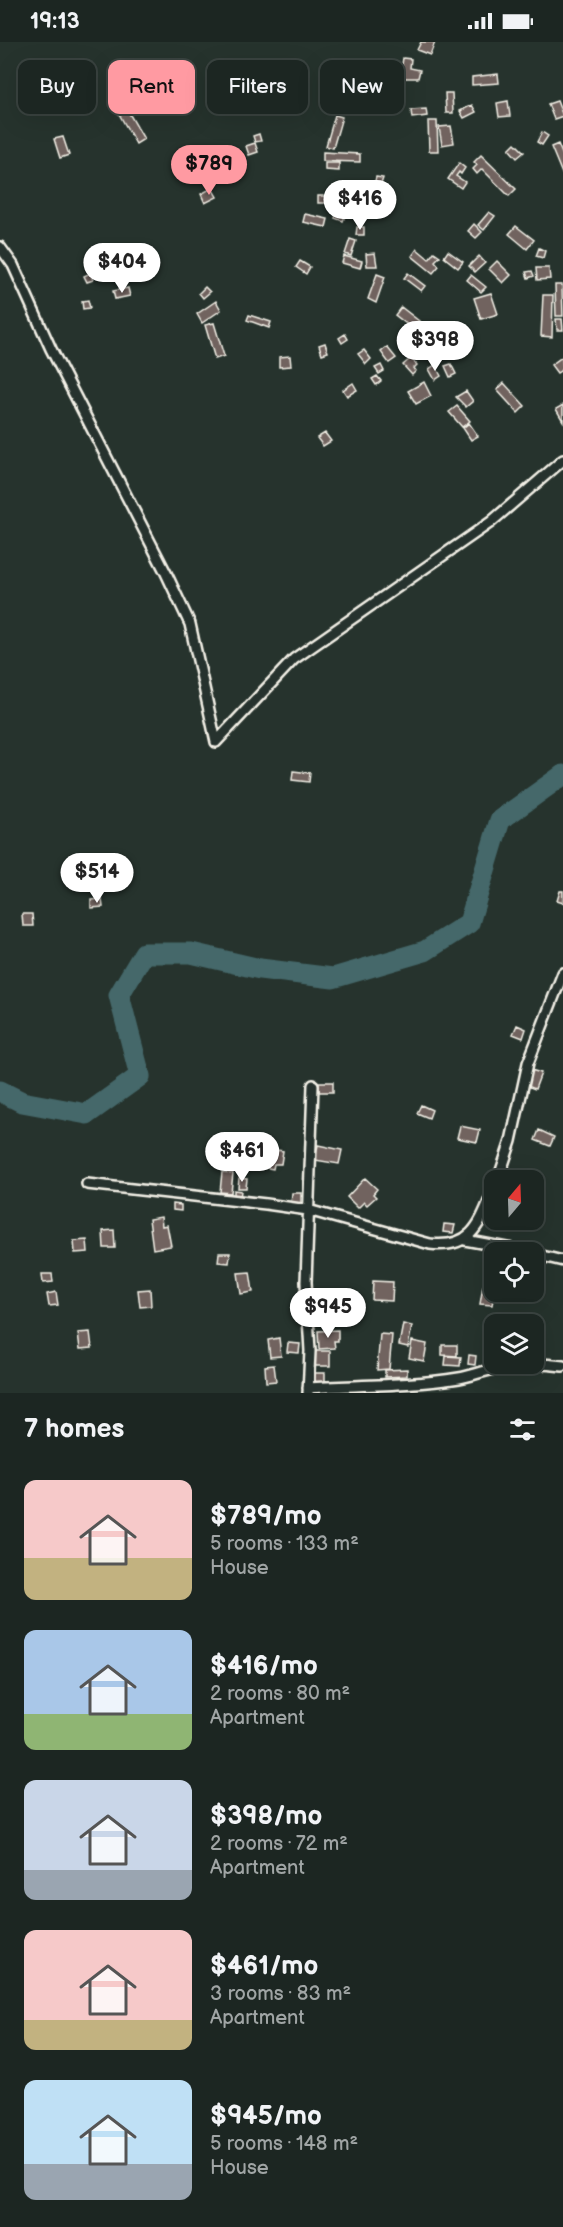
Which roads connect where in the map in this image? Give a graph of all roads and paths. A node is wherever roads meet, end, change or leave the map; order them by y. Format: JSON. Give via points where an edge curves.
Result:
{"nodes":[{"id":1,"x":0,"y":247,"type":"edge"},
{"id":2,"x":563,"y":460,"type":"edge"},
{"id":3,"x":563,"y":973,"type":"edge"},
{"id":4,"x":313,"y":1085,"type":"dead end"},
{"id":5,"x":501,"y":1170,"type":"edge"},
{"id":6,"x":87,"y":1184,"type":"dead end"},
{"id":7,"x":308,"y":1210,"type":"junction"},
{"id":8,"x":484,"y":1212,"type":"edge"},
{"id":9,"x":465,"y":1240,"type":"junction"},
{"id":10,"x":484,"y":1244,"type":"edge"},
{"id":11,"x":544,"y":1256,"type":"edge"},
{"id":12,"x":563,"y":1261,"type":"edge"},
{"id":13,"x":563,"y":1366,"type":"edge"},
{"id":14,"x":308,"y":1391,"type":"edge"}],
"edges":[{"from":1,"to":2,"type":"street","via":[[13,265],[51,349],[190,624],[216,742],[294,659],[491,522]]},
{"from":3,"to":5,"type":"street","via":[[528,1063]]},
{"from":4,"to":7,"type":"street"},
{"from":6,"to":7,"type":"street"},
{"from":7,"to":9,"type":"street","via":[[430,1244],[441,1246]]},
{"from":7,"to":14,"type":"street"},
{"from":8,"to":9,"type":"street"},
{"from":9,"to":10,"type":"street"},
{"from":11,"to":12,"type":"street"},
{"from":13,"to":14,"type":"street","via":[[522,1365],[430,1382]]}]}
